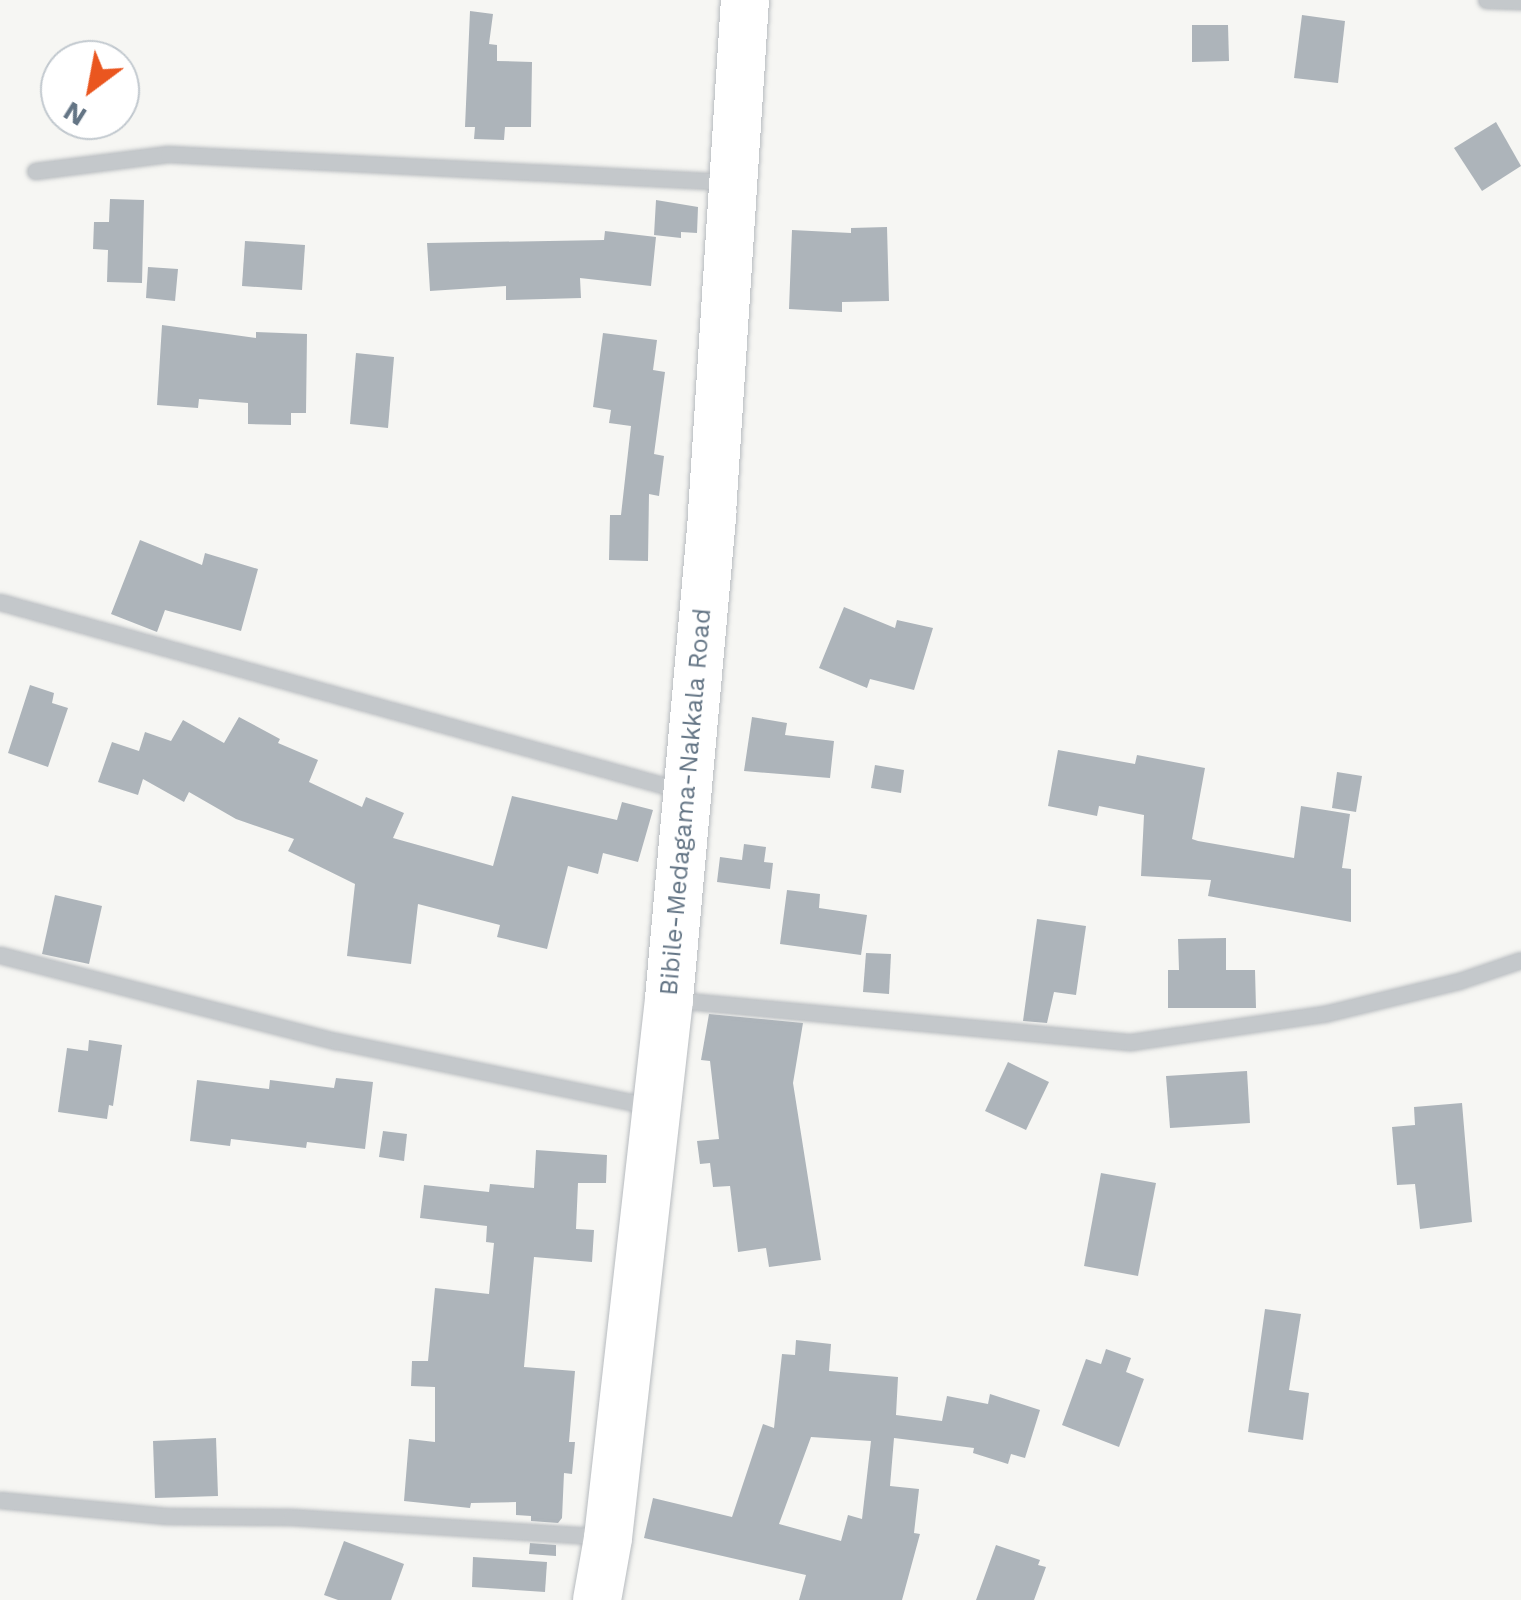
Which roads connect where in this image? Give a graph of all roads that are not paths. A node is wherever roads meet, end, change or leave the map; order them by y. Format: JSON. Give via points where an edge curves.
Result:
{"nodes":[{"id":1,"x":745,"y":0,"type":"edge"},
{"id":2,"x":1486,"y":0,"type":"edge"},
{"id":3,"x":1521,"y":1,"type":"edge"},
{"id":4,"x":36,"y":171,"type":"dead end"},
{"id":5,"x":734,"y":182,"type":"junction"},
{"id":6,"x":0,"y":602,"type":"edge"},
{"id":7,"x":688,"y":792,"type":"junction"},
{"id":8,"x":0,"y":955,"type":"edge"},
{"id":9,"x":1521,"y":960,"type":"edge"},
{"id":10,"x":669,"y":999,"type":"junction"},
{"id":11,"x":654,"y":1107,"type":"junction"},
{"id":12,"x":0,"y":1500,"type":"edge"},
{"id":13,"x":608,"y":1538,"type":"junction"},
{"id":14,"x":597,"y":1600,"type":"edge"}],
"edges":[{"from":1,"to":5,"type":"main road","name":"Bibile-Medagama-Nakkala Road"},
{"from":2,"to":3,"type":"lane"},
{"from":4,"to":5,"type":"lane","via":[[168,154]]},
{"from":5,"to":7,"type":"main road","name":"Bibile-Medagama-Nakkala Road"},
{"from":6,"to":7,"type":"lane"},
{"from":7,"to":10,"type":"main road","name":"Bibile-Medagama-Nakkala Road"},
{"from":8,"to":11,"type":"lane","via":[[336,1041]]},
{"from":9,"to":10,"type":"lane","via":[[1324,1014],[1131,1042]]},
{"from":10,"to":11,"type":"main road","name":"Bibile-Medagama-Nakkala Road"},
{"from":11,"to":13,"type":"main road","name":"Bibile-Medagama-Nakkala Road"},
{"from":12,"to":13,"type":"lane","via":[[166,1516],[292,1517]]},
{"from":13,"to":14,"type":"main road","name":"Bibile-Medagama-Nakkala Road"}]}
